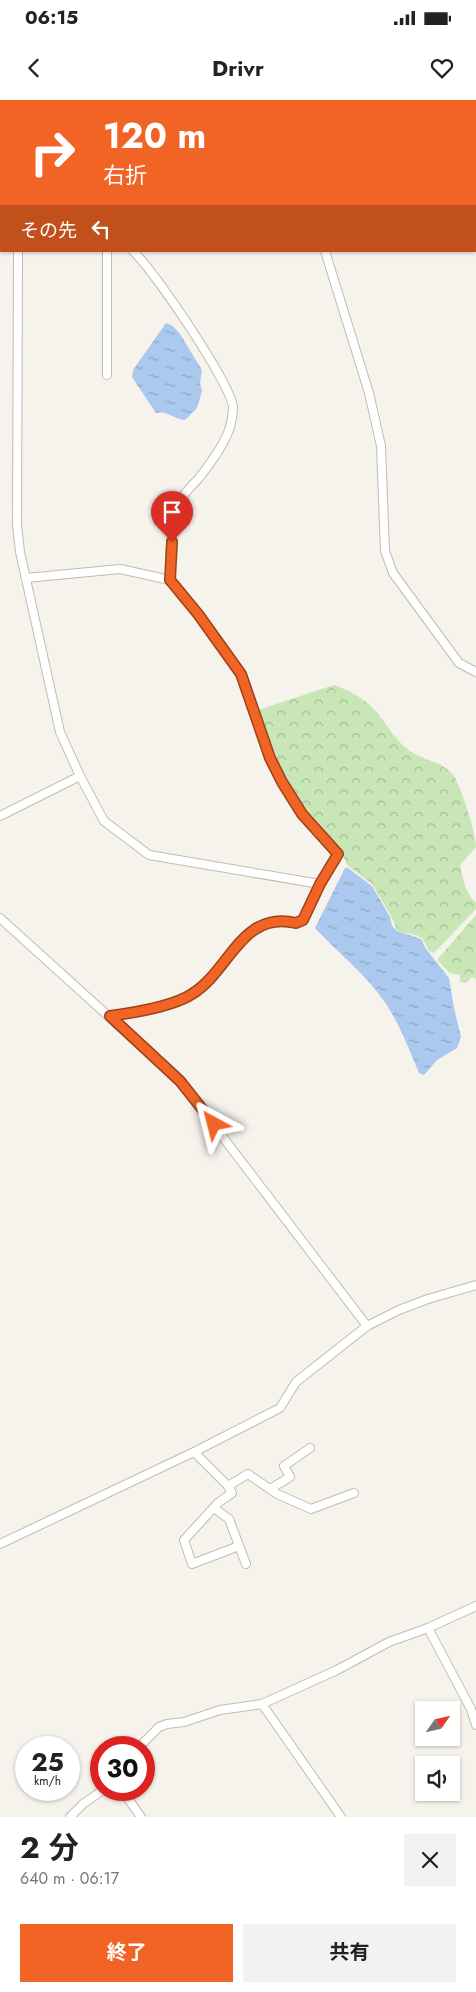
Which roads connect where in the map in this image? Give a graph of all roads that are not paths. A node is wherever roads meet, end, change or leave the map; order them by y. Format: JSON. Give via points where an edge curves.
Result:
{"nodes":[{"id":1,"x":18,"y":252,"type":"edge"},
{"id":2,"x":107,"y":252,"type":"edge"},
{"id":3,"x":134,"y":252,"type":"edge"},
{"id":4,"x":325,"y":252,"type":"edge"},
{"id":5,"x":107,"y":375,"type":"dead end"},
{"id":6,"x":26,"y":578,"type":"junction"},
{"id":7,"x":170,"y":580,"type":"junction"},
{"id":8,"x":476,"y":672,"type":"edge"},
{"id":9,"x":80,"y":776,"type":"junction"},
{"id":10,"x":0,"y":816,"type":"edge"},
{"id":11,"x":320,"y":884,"type":"junction"},
{"id":12,"x":0,"y":918,"type":"edge"},
{"id":13,"x":110,"y":1016,"type":"junction"},
{"id":14,"x":476,"y":1286,"type":"edge"},
{"id":15,"x":367,"y":1326,"type":"junction"},
{"id":16,"x":310,"y":1448,"type":"dead end"},
{"id":17,"x":194,"y":1452,"type":"junction"},
{"id":18,"x":228,"y":1486,"type":"junction"},
{"id":19,"x":270,"y":1489,"type":"junction"},
{"id":20,"x":354,"y":1494,"type":"dead end"},
{"id":21,"x":214,"y":1508,"type":"junction"},
{"id":22,"x":0,"y":1544,"type":"edge"},
{"id":23,"x":238,"y":1546,"type":"junction"},
{"id":24,"x":246,"y":1564,"type":"dead end"},
{"id":25,"x":476,"y":1606,"type":"edge"},
{"id":26,"x":428,"y":1628,"type":"junction"},
{"id":27,"x":262,"y":1704,"type":"junction"},
{"id":28,"x":476,"y":1725,"type":"edge"},
{"id":29,"x":150,"y":1736,"type":"edge"},
{"id":30,"x":90,"y":1799,"type":"edge"},
{"id":31,"x":130,"y":1801,"type":"edge"},
{"id":32,"x":70,"y":1817,"type":"edge"},
{"id":33,"x":141,"y":1817,"type":"edge"},
{"id":34,"x":341,"y":1817,"type":"edge"}],
"edges":[{"from":1,"to":6,"type":"street","via":[[17,525]]},
{"from":2,"to":5,"type":"street"},
{"from":3,"to":7,"type":"street","via":[[212,363],[225,384],[233,407],[221,446],[180,500],[174,526]]},
{"from":4,"to":8,"type":"street","via":[[369,393],[380,446],[386,551],[393,573],[459,663]]},
{"from":6,"to":7,"type":"street","via":[[120,569]]},
{"from":6,"to":9,"type":"street","via":[[60,732]]},
{"from":7,"to":11,"type":"street","via":[[241,674],[270,758],[282,782],[302,814],[338,854]]},
{"from":9,"to":10,"type":"street"},
{"from":9,"to":11,"type":"street","via":[[104,821],[149,855]]},
{"from":11,"to":13,"type":"street","via":[[303,920],[268,923],[249,933],[206,983],[191,995]]},
{"from":12,"to":13,"type":"street"},
{"from":13,"to":15,"type":"street","via":[[180,1081]]},
{"from":14,"to":15,"type":"street","via":[[398,1310]]},
{"from":15,"to":17,"type":"street","via":[[296,1382],[280,1408]]},
{"from":16,"to":19,"type":"street","via":[[284,1466],[290,1477]]},
{"from":17,"to":18,"type":"street"},
{"from":17,"to":22,"type":"street"},
{"from":18,"to":19,"type":"street","via":[[248,1474]]},
{"from":18,"to":21,"type":"street","via":[[232,1493]]},
{"from":19,"to":20,"type":"street","via":[[311,1509]]},
{"from":21,"to":23,"type":"street","via":[[229,1519]]},
{"from":21,"to":23,"type":"street","via":[[184,1540],[192,1564]]},
{"from":23,"to":24,"type":"street"},
{"from":25,"to":26,"type":"street"},
{"from":26,"to":27,"type":"street","via":[[389,1642]]},
{"from":26,"to":28,"type":"street","via":[[471,1709]]},
{"from":27,"to":29,"type":"street","via":[[220,1710],[167,1724]]},
{"from":27,"to":34,"type":"street"},
{"from":30,"to":32,"type":"street"},
{"from":31,"to":33,"type":"street"}]}
